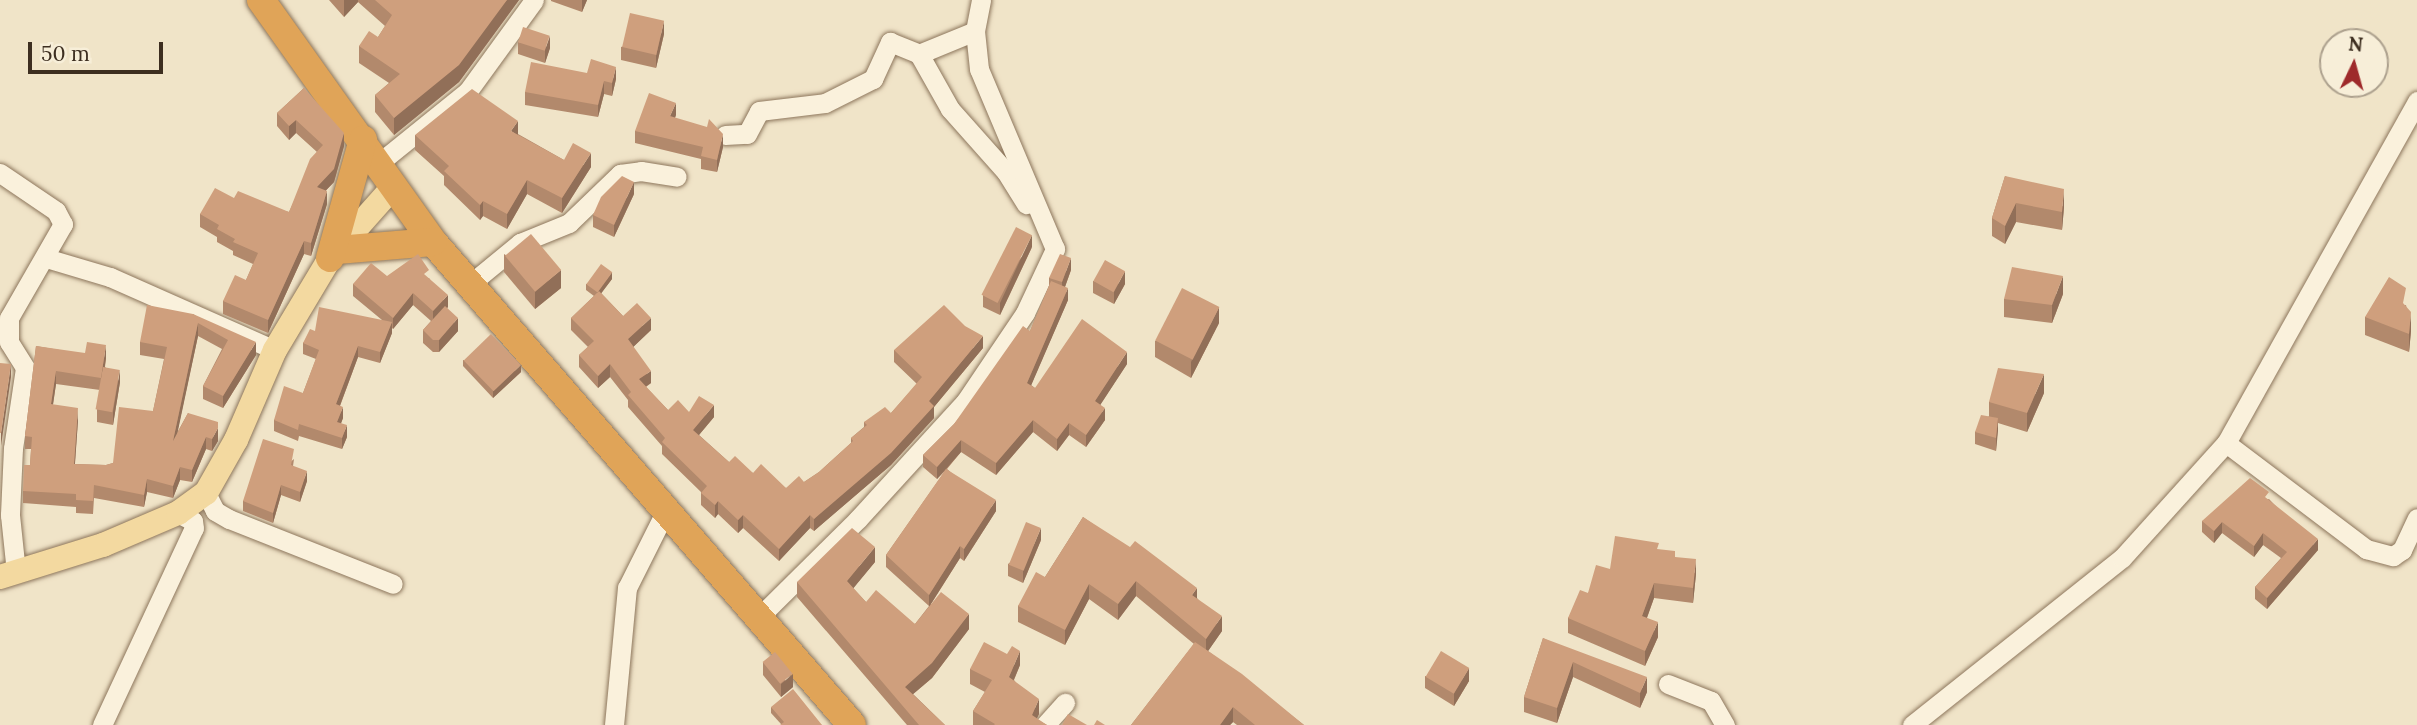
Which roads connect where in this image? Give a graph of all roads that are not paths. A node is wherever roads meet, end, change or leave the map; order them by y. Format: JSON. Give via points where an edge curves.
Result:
{"nodes":[{"id":1,"x":261,"y":0,"type":"edge"},
{"id":2,"x":534,"y":0,"type":"edge"},
{"id":3,"x":981,"y":0,"type":"edge"},
{"id":4,"x":975,"y":31,"type":"junction"},
{"id":5,"x":919,"y":54,"type":"junction"},
{"id":6,"x":2417,"y":101,"type":"edge"},
{"id":7,"x":725,"y":135,"type":"edge"},
{"id":8,"x":363,"y":140,"type":"junction"},
{"id":9,"x":0,"y":173,"type":"edge"},
{"id":10,"x":387,"y":174,"type":"junction"},
{"id":11,"x":677,"y":177,"type":"dead end"},
{"id":12,"x":433,"y":242,"type":"junction"},
{"id":13,"x":1055,"y":249,"type":"junction"},
{"id":14,"x":333,"y":254,"type":"junction"},
{"id":15,"x":46,"y":258,"type":"junction"},
{"id":16,"x":470,"y":284,"type":"junction"},
{"id":17,"x":275,"y":351,"type":"junction"},
{"id":18,"x":2227,"y":443,"type":"junction"},
{"id":19,"x":206,"y":493,"type":"junction"},
{"id":20,"x":666,"y":510,"type":"junction"},
{"id":21,"x":178,"y":513,"type":"junction"},
{"id":22,"x":2417,"y":518,"type":"edge"},
{"id":23,"x":8,"y":574,"type":"edge"},
{"id":24,"x":393,"y":583,"type":"dead end"},
{"id":25,"x":760,"y":616,"type":"junction"},
{"id":26,"x":1668,"y":684,"type":"dead end"},
{"id":27,"x":1065,"y":703,"type":"dead end"},
{"id":28,"x":102,"y":725,"type":"edge"},
{"id":29,"x":614,"y":725,"type":"edge"},
{"id":30,"x":852,"y":725,"type":"edge"},
{"id":31,"x":1045,"y":725,"type":"edge"},
{"id":32,"x":1725,"y":725,"type":"edge"},
{"id":33,"x":1912,"y":725,"type":"edge"}],
"edges":[{"from":1,"to":8,"type":"highway"},
{"from":2,"to":10,"type":"street","via":[[468,91]]},
{"from":3,"to":4,"type":"street"},
{"from":4,"to":5,"type":"street"},
{"from":4,"to":13,"type":"street","via":[[979,69]]},
{"from":5,"to":7,"type":"street","via":[[890,42],[873,79],[825,103],[759,111],[747,134]]},
{"from":5,"to":13,"type":"street","via":[[950,109],[1006,172]]},
{"from":6,"to":18,"type":"street"},
{"from":8,"to":10,"type":"highway"},
{"from":8,"to":14,"type":"highway"},
{"from":9,"to":15,"type":"street","via":[[60,215],[62,227]]},
{"from":10,"to":12,"type":"highway"},
{"from":10,"to":14,"type":"main road"},
{"from":11,"to":16,"type":"street","via":[[641,171],[620,174],[569,223],[520,243]]},
{"from":12,"to":14,"type":"highway"},
{"from":12,"to":16,"type":"highway"},
{"from":13,"to":25,"type":"street","via":[[1025,313],[965,402],[858,519]]},
{"from":14,"to":17,"type":"main road"},
{"from":15,"to":17,"type":"street","via":[[110,277]]},
{"from":15,"to":23,"type":"street","via":[[15,301],[7,332],[25,368],[13,448]]},
{"from":16,"to":20,"type":"highway"},
{"from":17,"to":19,"type":"main road","via":[[236,440]]},
{"from":18,"to":22,"type":"street","via":[[2366,549],[2393,556],[2402,550]]},
{"from":18,"to":33,"type":"street","via":[[2122,558]]},
{"from":19,"to":21,"type":"main road"},
{"from":19,"to":24,"type":"street","via":[[215,511],[229,519]]},
{"from":20,"to":25,"type":"highway"},
{"from":20,"to":29,"type":"street","via":[[627,588]]},
{"from":21,"to":23,"type":"main road","via":[[103,545]]},
{"from":21,"to":28,"type":"street","via":[[194,522],[194,528]]},
{"from":25,"to":30,"type":"highway"},
{"from":26,"to":32,"type":"street","via":[[1711,701]]},
{"from":27,"to":31,"type":"street"}]}
